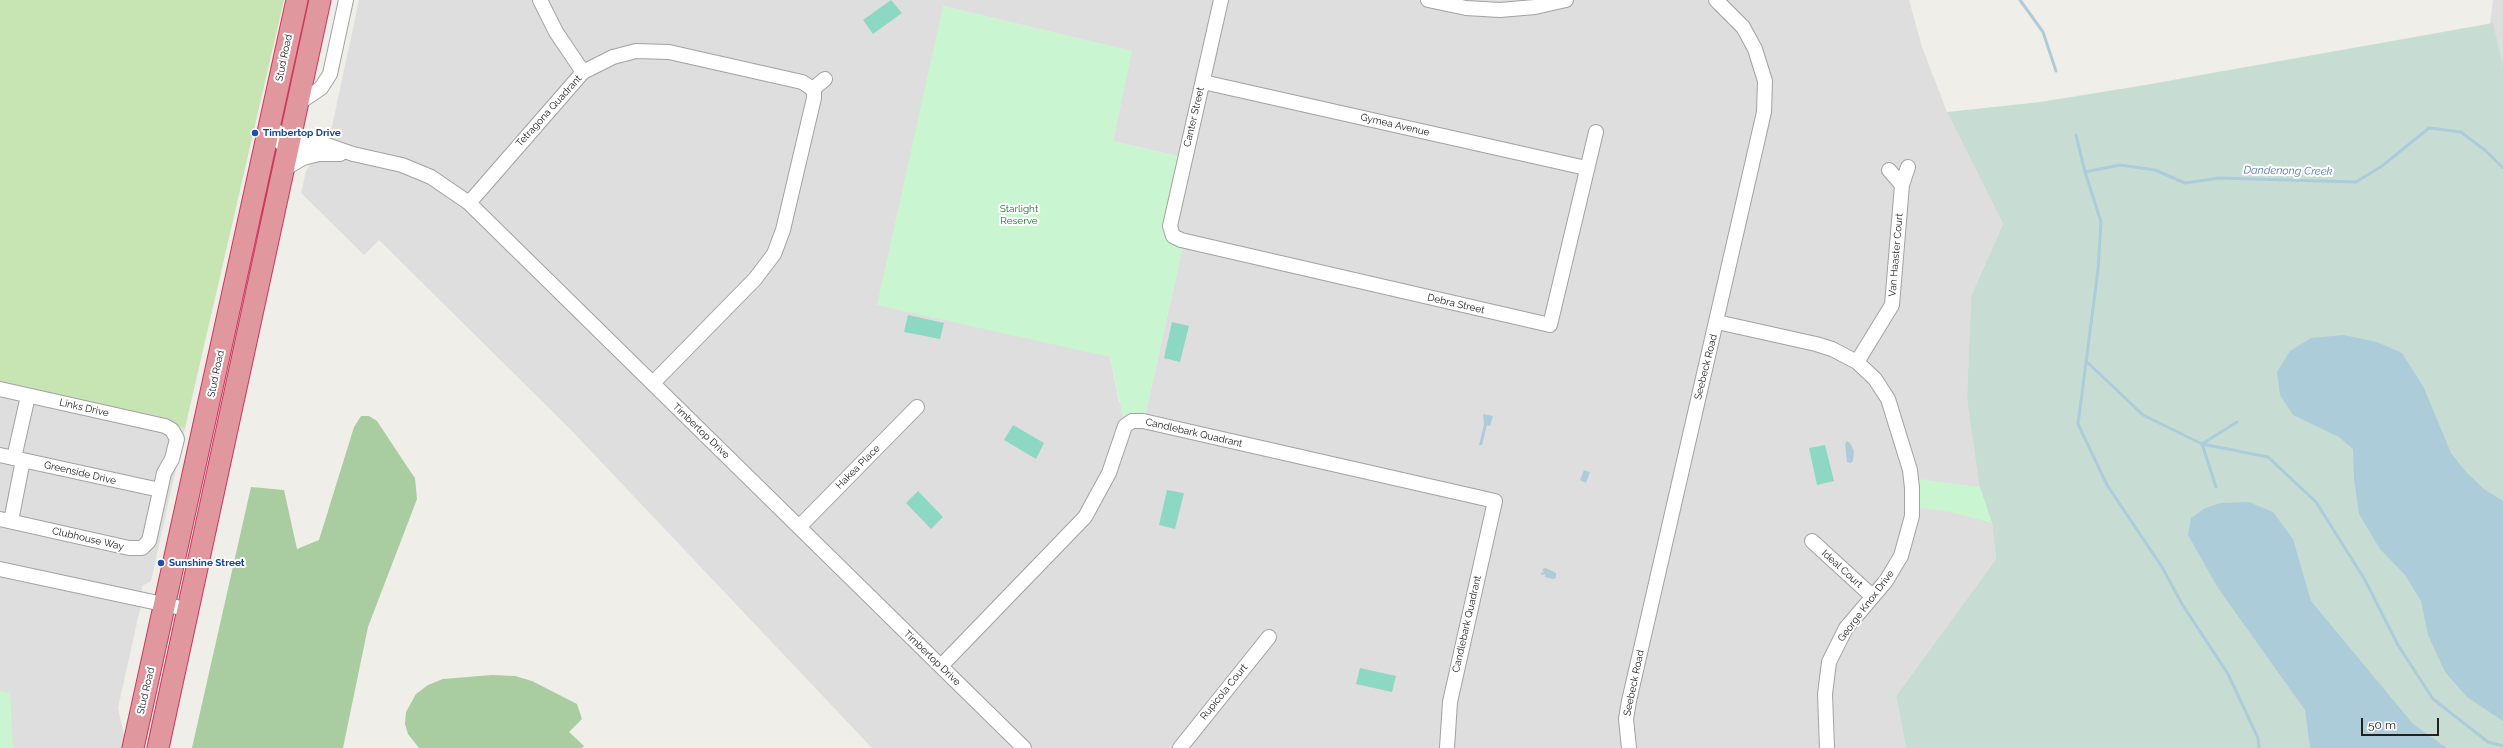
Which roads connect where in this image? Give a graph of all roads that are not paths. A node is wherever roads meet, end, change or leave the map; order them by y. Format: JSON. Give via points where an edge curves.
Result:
{"nodes":[{"id":1,"x":297,"y":0,"type":"edge"},
{"id":2,"x":320,"y":0,"type":"edge"},
{"id":3,"x":346,"y":0,"type":"edge"},
{"id":4,"x":540,"y":0,"type":"edge"},
{"id":5,"x":1221,"y":0,"type":"edge"},
{"id":6,"x":1428,"y":0,"type":"edge"},
{"id":7,"x":1566,"y":0,"type":"edge"},
{"id":8,"x":1716,"y":0,"type":"edge"},
{"id":9,"x":583,"y":72,"type":"junction"},
{"id":10,"x":825,"y":80,"type":"dead end"},
{"id":11,"x":1203,"y":82,"type":"junction"},
{"id":12,"x":813,"y":89,"type":"junction"},
{"id":13,"x":298,"y":103,"type":"junction"},
{"id":14,"x":1596,"y":132,"type":"dead end"},
{"id":15,"x":267,"y":135,"type":"junction"},
{"id":16,"x":290,"y":140,"type":"junction"},
{"id":17,"x":319,"y":154,"type":"junction"},
{"id":18,"x":353,"y":154,"type":"junction"},
{"id":19,"x":1908,"y":167,"type":"dead end"},
{"id":20,"x":1586,"y":168,"type":"junction"},
{"id":21,"x":283,"y":170,"type":"junction"},
{"id":22,"x":1889,"y":170,"type":"dead end"},
{"id":23,"x":1902,"y":185,"type":"junction"},
{"id":24,"x":469,"y":203,"type":"junction"},
{"id":25,"x":1171,"y":234,"type":"joint"},
{"id":26,"x":1718,"y":322,"type":"junction"},
{"id":27,"x":1856,"y":362,"type":"junction"},
{"id":28,"x":653,"y":383,"type":"junction"},
{"id":29,"x":0,"y":389,"type":"edge"},
{"id":30,"x":28,"y":396,"type":"junction"},
{"id":31,"x":917,"y":407,"type":"dead end"},
{"id":32,"x":169,"y":428,"type":"joint"},
{"id":33,"x":0,"y":455,"type":"edge"},
{"id":34,"x":19,"y":459,"type":"junction"},
{"id":35,"x":160,"y":490,"type":"junction"},
{"id":36,"x":6,"y":520,"type":"edge"},
{"id":37,"x":799,"y":527,"type":"junction"},
{"id":38,"x":1812,"y":541,"type":"dead end"},
{"id":39,"x":0,"y":569,"type":"edge"},
{"id":40,"x":1872,"y":596,"type":"junction"},
{"id":41,"x":165,"y":605,"type":"junction"},
{"id":42,"x":186,"y":609,"type":"junction"},
{"id":43,"x":1269,"y":637,"type":"dead end"},
{"id":44,"x":941,"y":666,"type":"junction"},
{"id":45,"x":133,"y":748,"type":"edge"},
{"id":46,"x":158,"y":748,"type":"edge"},
{"id":47,"x":1024,"y":748,"type":"edge"},
{"id":48,"x":1180,"y":748,"type":"edge"},
{"id":49,"x":1447,"y":748,"type":"edge"},
{"id":50,"x":1629,"y":748,"type":"edge"},
{"id":51,"x":1827,"y":748,"type":"edge"}],
"edges":[{"from":1,"to":15,"type":"highway","name":"Stud Road"},
{"from":2,"to":13,"type":"highway"},
{"from":3,"to":13,"type":"street","via":[[330,74],[321,88]]},
{"from":4,"to":9,"type":"street","via":[[556,32]]},
{"from":5,"to":11,"type":"street","name":"Canter Street"},
{"from":6,"to":7,"type":"street","via":[[1466,8],[1500,10],[1535,7]]},
{"from":8,"to":26,"type":"street","name":"Seebeck Road","via":[[1736,19],[1750,38],[1763,72],[1765,91],[1762,124]]},
{"from":9,"to":12,"type":"street","name":"Tetragona Quadrant","via":[[621,55],[652,51],[669,52],[802,82]]},
{"from":9,"to":24,"type":"street","name":"Tetragona Quadrant"},
{"from":10,"to":12,"type":"street"},
{"from":11,"to":20,"type":"street","name":"Gymea Avenue"},
{"from":11,"to":25,"type":"street","name":"Canter Street","via":[[1170,222]]},
{"from":12,"to":28,"type":"street","via":[[814,98],[785,222],[774,254],[755,279]]},
{"from":13,"to":16,"type":"highway"},
{"from":14,"to":20,"type":"street","name":"Debra Street"},
{"from":15,"to":16,"type":"street","name":"Timbertop Drive"},
{"from":15,"to":41,"type":"highway","name":"Stud Road"},
{"from":16,"to":17,"type":"street","name":"Timbertop Drive"},
{"from":16,"to":18,"type":"street","name":"Timbertop Drive"},
{"from":16,"to":21,"type":"highway"},
{"from":17,"to":18,"type":"street","name":"Timbertop Drive"},
{"from":17,"to":21,"type":"street","via":[[303,158]]},
{"from":18,"to":24,"type":"street","name":"Timbertop Drive","via":[[412,169],[442,183]]},
{"from":19,"to":23,"type":"street","name":"Van Haaster Court"},
{"from":20,"to":25,"type":"street","name":"Debra Street","via":[[1550,325],[1181,240]]},
{"from":21,"to":42,"type":"highway"},
{"from":22,"to":23,"type":"street"},
{"from":23,"to":27,"type":"street","name":"Van Haaster Court","via":[[1892,305]]},
{"from":24,"to":28,"type":"street","name":"Timbertop Drive"},
{"from":26,"to":27,"type":"street","name":"George Knox Drive","via":[[1816,344],[1832,349]]},
{"from":26,"to":50,"type":"street","name":"Seebeck Road","via":[[1629,701],[1626,719]]},
{"from":27,"to":40,"type":"street","name":"George Knox Drive","via":[[1875,379],[1888,400],[1907,460],[1912,488],[1912,516],[1904,546],[1892,572]]},
{"from":28,"to":37,"type":"street","name":"Timbertop Drive"},
{"from":29,"to":30,"type":"street","name":"Links Drive"},
{"from":30,"to":32,"type":"street","name":"Links Drive"},
{"from":30,"to":34,"type":"street"},
{"from":31,"to":37,"type":"street","name":"Hakea Place"},
{"from":32,"to":35,"type":"street","name":"Clubhouse Way","via":[[175,433],[176,443]]},
{"from":33,"to":34,"type":"street","name":"Greenside Drive"},
{"from":34,"to":35,"type":"street","name":"Greenside Drive"},
{"from":34,"to":36,"type":"street"},
{"from":35,"to":36,"type":"street","name":"Clubhouse Way","via":[[149,541],[139,548],[129,548]]},
{"from":37,"to":44,"type":"street","name":"Timbertop Drive"},
{"from":38,"to":40,"type":"street","name":"Ideal Court"},
{"from":39,"to":41,"type":"street"},
{"from":40,"to":51,"type":"street","name":"George Knox Drive","via":[[1843,632],[1829,662],[1825,694]]},
{"from":41,"to":42,"type":"street"},
{"from":41,"to":45,"type":"highway","name":"Stud Road"},
{"from":42,"to":46,"type":"highway"},
{"from":43,"to":48,"type":"street","name":"Rupicola Court"},
{"from":44,"to":47,"type":"street","name":"Timbertop Drive"},
{"from":44,"to":49,"type":"street","name":"Candlebark Quadrant","via":[[1085,517],[1109,473],[1124,428],[1132,421],[1147,422],[1500,499],[1448,711]]}]}
